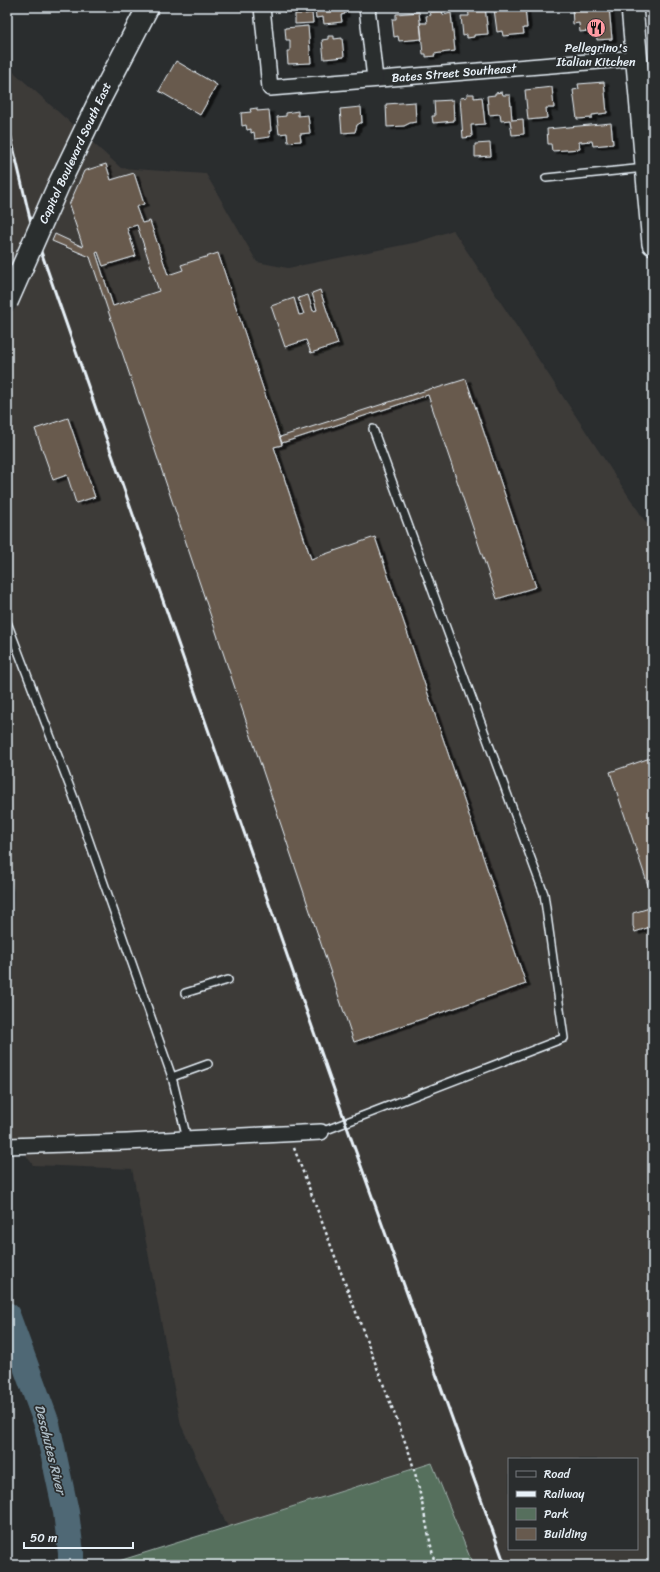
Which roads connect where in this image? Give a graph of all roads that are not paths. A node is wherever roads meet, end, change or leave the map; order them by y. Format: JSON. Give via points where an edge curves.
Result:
{"nodes":[{"id":1,"x":148,"y":7,"type":"edge"},
{"id":2,"x":262,"y":7,"type":"edge"},
{"id":3,"x":367,"y":7,"type":"edge"},
{"id":4,"x":632,"y":7,"type":"edge"},
{"id":5,"x":637,"y":58,"type":"junction"},
{"id":6,"x":375,"y":79,"type":"junction"},
{"id":7,"x":647,"y":168,"type":"junction"},
{"id":8,"x":546,"y":178,"type":"dead end"},
{"id":9,"x":651,"y":192,"type":"edge"},
{"id":10,"x":653,"y":244,"type":"edge"},
{"id":11,"x":7,"y":302,"type":"edge"},
{"id":12,"x":373,"y":429,"type":"dead end"},
{"id":13,"x":7,"y":622,"type":"edge"},
{"id":14,"x":228,"y":980,"type":"dead end"},
{"id":15,"x":185,"y":993,"type":"dead end"},
{"id":16,"x":208,"y":1064,"type":"dead end"},
{"id":17,"x":172,"y":1077,"type":"junction"},
{"id":18,"x":321,"y":1132,"type":"joint"},
{"id":19,"x":187,"y":1139,"type":"junction"},
{"id":20,"x":8,"y":1146,"type":"edge"}],
"edges":[{"from":1,"to":11,"type":"main road","name":"Capitol Boulevard South East","bridge":true,"via":[[59,184]]},
{"from":2,"to":6,"type":"street","name":"Bates Street Southeast","via":[[270,88]]},
{"from":3,"to":6,"type":"street"},
{"from":4,"to":5,"type":"main road"},
{"from":5,"to":6,"type":"street","name":"Bates Street Southeast"},
{"from":5,"to":7,"type":"main road"},
{"from":7,"to":8,"type":"lane"},
{"from":7,"to":9,"type":"main road"},
{"from":9,"to":10,"type":"main road"},
{"from":12,"to":18,"type":"lane","via":[[544,894],[564,1038]]},
{"from":13,"to":17,"type":"lane","via":[[74,798]]},
{"from":14,"to":15,"type":"lane"},
{"from":16,"to":17,"type":"lane"},
{"from":17,"to":19,"type":"lane"},
{"from":18,"to":19,"type":"street"},
{"from":19,"to":20,"type":"street"}]}
